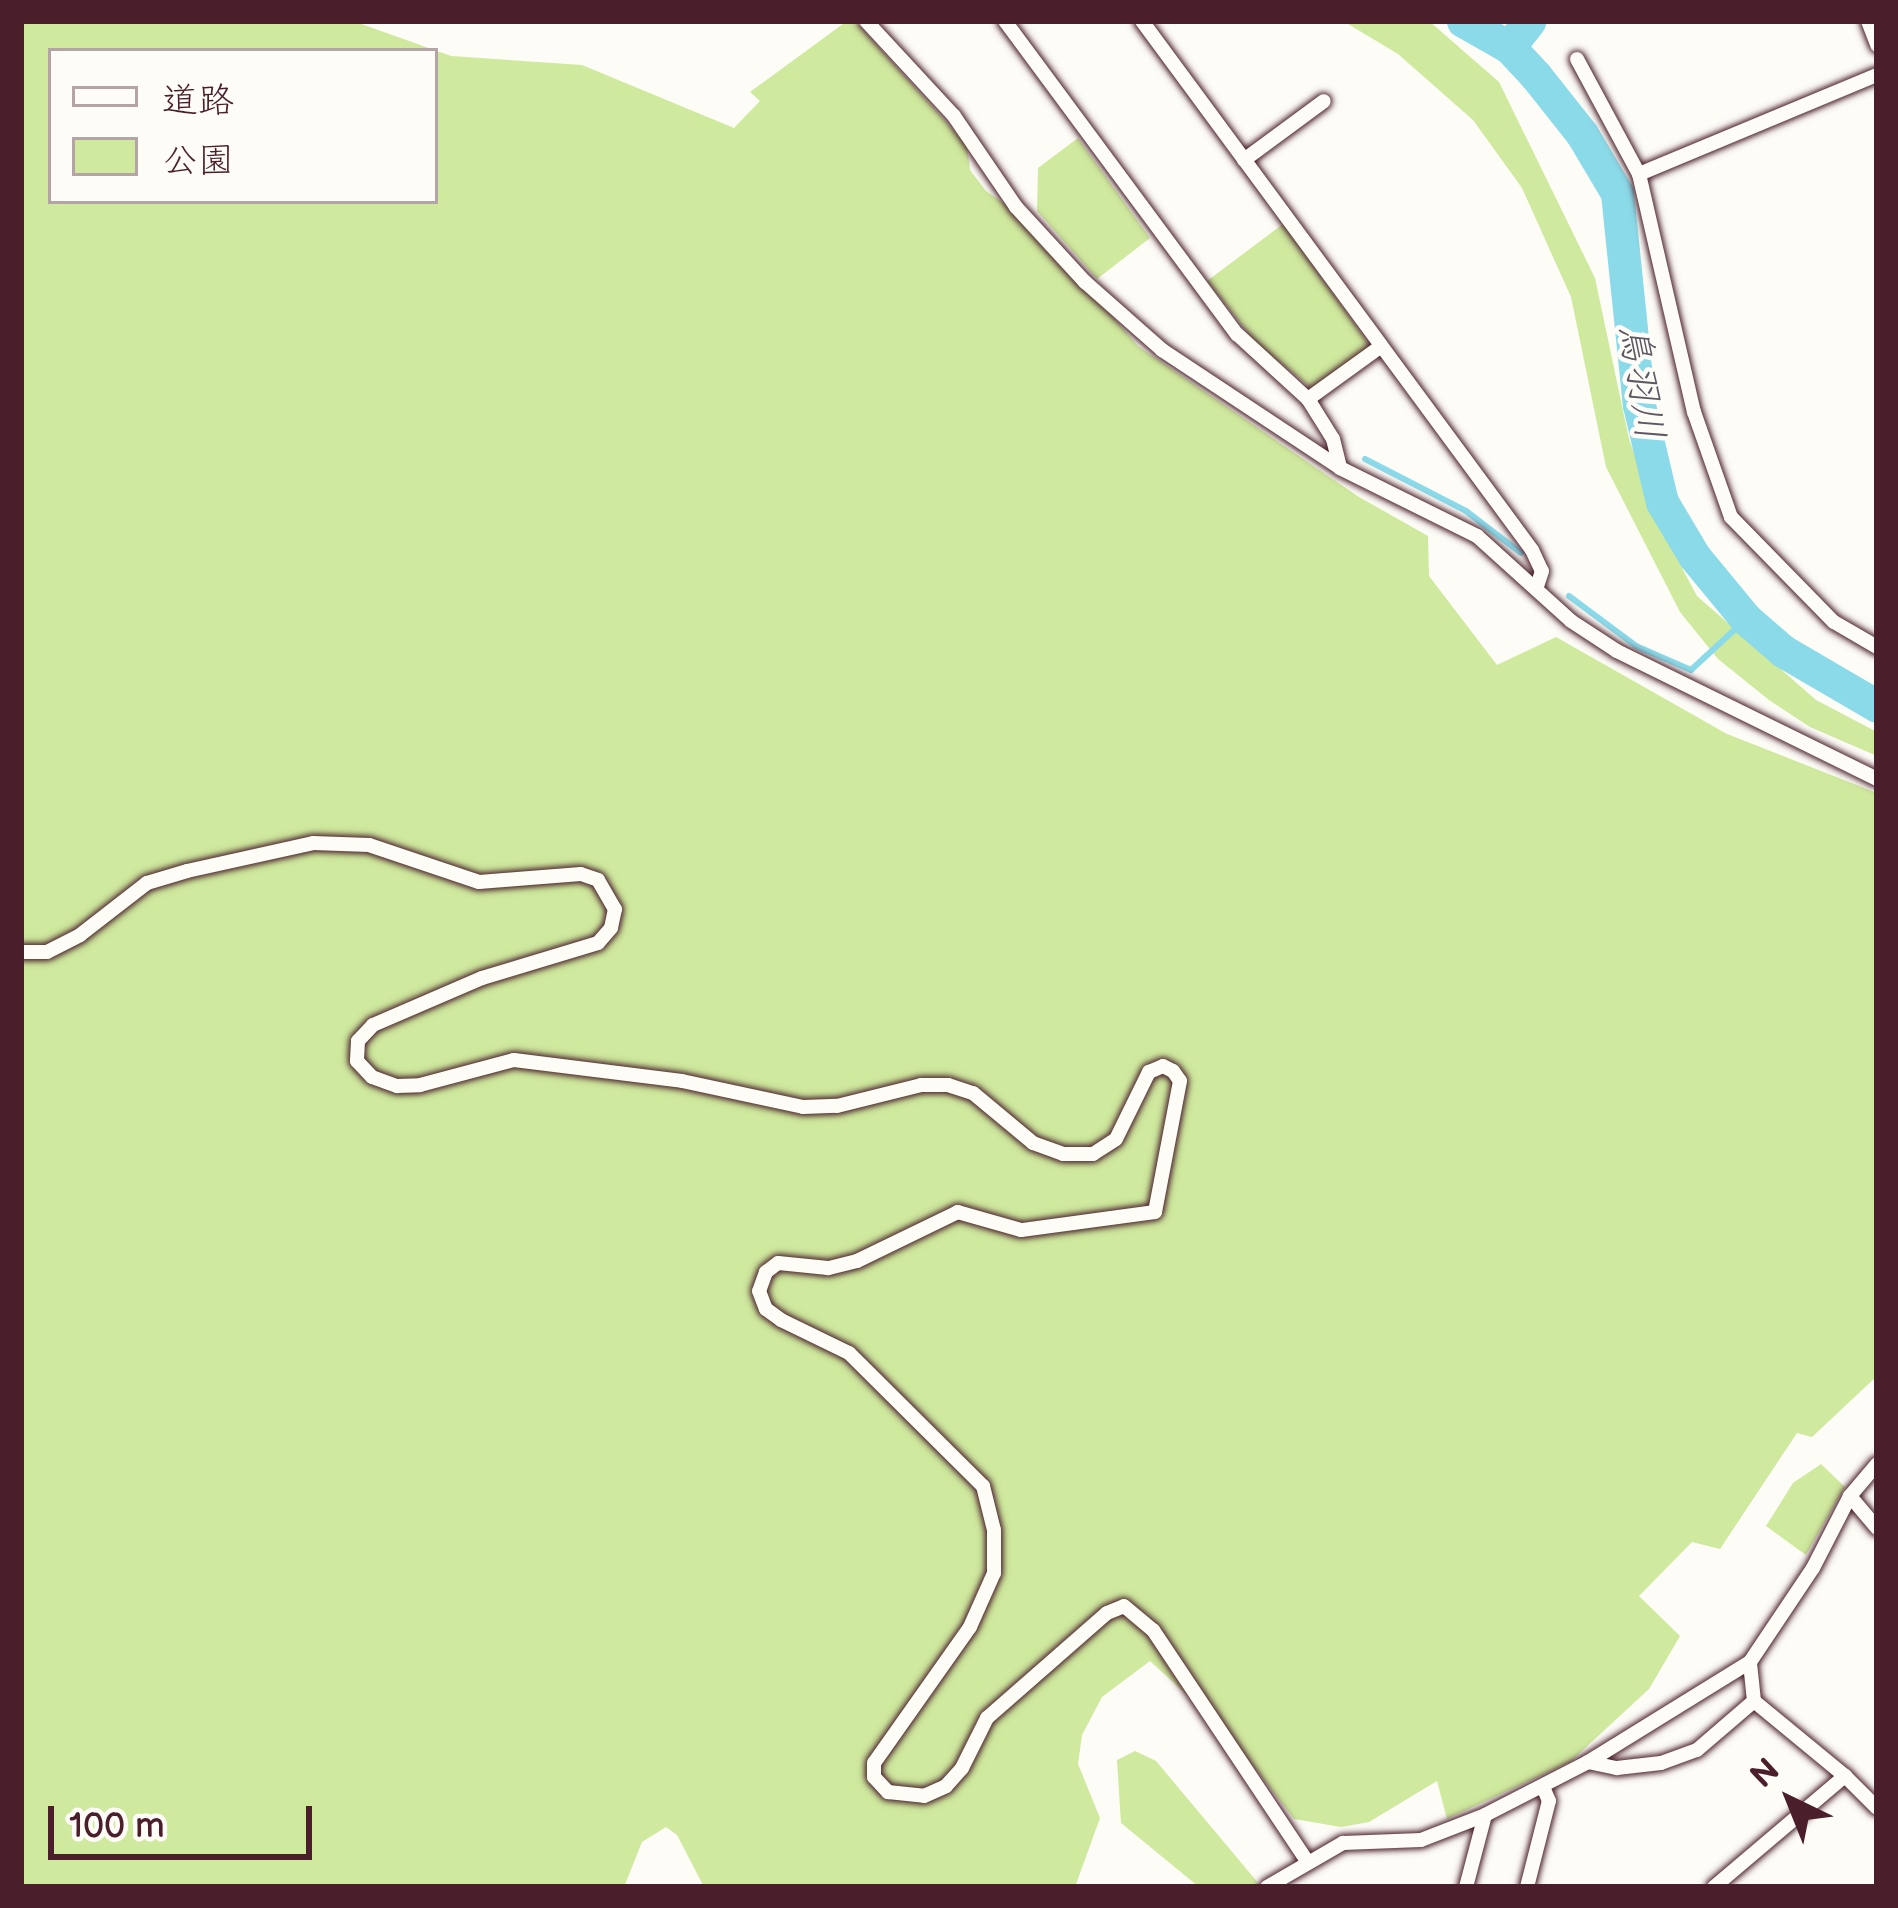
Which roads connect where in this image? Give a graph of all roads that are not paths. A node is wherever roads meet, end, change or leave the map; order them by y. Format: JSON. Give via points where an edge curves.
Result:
{"nodes":[{"id":1,"x":866,"y":21,"type":"edge"},
{"id":2,"x":1005,"y":21,"type":"edge"},
{"id":3,"x":1142,"y":21,"type":"edge"},
{"id":4,"x":1868,"y":21,"type":"edge"},
{"id":5,"x":1877,"y":45,"type":"edge"},
{"id":6,"x":1577,"y":59,"type":"dead end"},
{"id":7,"x":1877,"y":75,"type":"edge"},
{"id":8,"x":1324,"y":101,"type":"dead end"},
{"id":9,"x":1244,"y":160,"type":"junction"},
{"id":10,"x":1639,"y":173,"type":"junction"},
{"id":11,"x":1380,"y":347,"type":"junction"},
{"id":12,"x":1308,"y":399,"type":"junction"},
{"id":13,"x":1340,"y":468,"type":"junction"},
{"id":14,"x":1536,"y":589,"type":"junction"},
{"id":15,"x":1877,"y":647,"type":"edge"},
{"id":16,"x":1877,"y":779,"type":"edge"},
{"id":17,"x":21,"y":952,"type":"edge"},
{"id":18,"x":1877,"y":1464,"type":"edge"},
{"id":19,"x":1850,"y":1496,"type":"junction"},
{"id":20,"x":1877,"y":1528,"type":"edge"},
{"id":21,"x":1750,"y":1662,"type":"junction"},
{"id":22,"x":1754,"y":1701,"type":"junction"},
{"id":23,"x":1588,"y":1762,"type":"junction"},
{"id":24,"x":1845,"y":1776,"type":"junction"},
{"id":25,"x":1544,"y":1787,"type":"junction"},
{"id":26,"x":1877,"y":1808,"type":"edge"},
{"id":27,"x":1485,"y":1815,"type":"junction"},
{"id":28,"x":1307,"y":1861,"type":"junction"},
{"id":29,"x":1267,"y":1887,"type":"edge"},
{"id":30,"x":1466,"y":1887,"type":"edge"},
{"id":31,"x":1527,"y":1887,"type":"edge"},
{"id":32,"x":1714,"y":1887,"type":"edge"}],
"edges":[{"from":1,"to":13,"type":"street","via":[[954,116],[1016,208],[1085,283],[1162,350]]},
{"from":2,"to":12,"type":"street","via":[[1237,334]]},
{"from":3,"to":9,"type":"street"},
{"from":4,"to":5,"type":"street"},
{"from":6,"to":10,"type":"street"},
{"from":7,"to":10,"type":"street"},
{"from":8,"to":9,"type":"street"},
{"from":9,"to":11,"type":"street"},
{"from":10,"to":15,"type":"street","via":[[1694,412],[1731,517],[1834,622]]},
{"from":11,"to":12,"type":"street"},
{"from":11,"to":14,"type":"street","via":[[1532,550],[1542,571]]},
{"from":12,"to":13,"type":"street","via":[[1334,439]]},
{"from":13,"to":14,"type":"street","via":[[1477,536]]},
{"from":14,"to":16,"type":"street","via":[[1617,651]]},
{"from":17,"to":28,"type":"street","via":[[47,952],[80,935],[147,883],[313,843],[369,844],[479,882],[581,874],[598,880],[615,909],[598,943],[373,1025],[358,1042],[358,1061],[397,1086],[514,1060],[682,1081],[803,1107],[948,1085],[973,1093],[1033,1143],[1093,1154],[1116,1139],[1149,1072],[1174,1071],[1180,1081],[1155,1212],[1021,1230],[958,1212],[857,1262],[778,1263],[759,1291],[781,1320],[849,1353],[983,1486],[994,1530],[989,1589],[874,1763],[874,1778],[888,1792],[924,1796],[946,1786],[987,1718],[1124,1606],[1153,1630]]},
{"from":18,"to":19,"type":"street"},
{"from":19,"to":20,"type":"street"},
{"from":19,"to":21,"type":"street"},
{"from":21,"to":22,"type":"street"},
{"from":21,"to":23,"type":"street"},
{"from":22,"to":23,"type":"street","via":[[1697,1750],[1617,1768]]},
{"from":22,"to":24,"type":"street"},
{"from":23,"to":25,"type":"street"},
{"from":24,"to":26,"type":"street"},
{"from":24,"to":32,"type":"street"},
{"from":25,"to":27,"type":"street"},
{"from":25,"to":31,"type":"street","via":[[1549,1801]]},
{"from":27,"to":28,"type":"street","via":[[1421,1840],[1343,1844]]},
{"from":27,"to":30,"type":"street"},
{"from":28,"to":29,"type":"street"}]}
